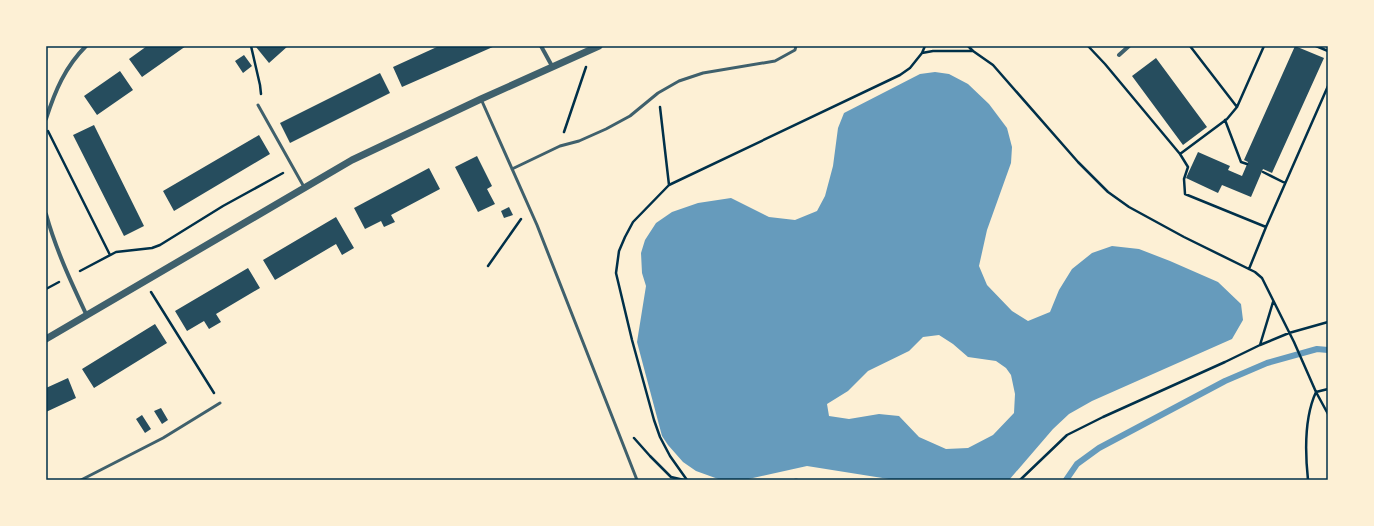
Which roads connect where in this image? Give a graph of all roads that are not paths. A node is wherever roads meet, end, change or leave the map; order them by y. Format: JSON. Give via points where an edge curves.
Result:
{"nodes":[{"id":1,"x":86,"y":46,"type":"edge"},
{"id":2,"x":541,"y":46,"type":"edge"},
{"id":3,"x":796,"y":46,"type":"edge"},
{"id":4,"x":1129,"y":46,"type":"edge"},
{"id":5,"x":596,"y":47,"type":"edge"},
{"id":6,"x":1119,"y":54,"type":"dead end"},
{"id":7,"x":552,"y":66,"type":"junction"},
{"id":8,"x":481,"y":99,"type":"junction"},
{"id":9,"x":258,"y":106,"type":"road end"},
{"id":10,"x":46,"y":119,"type":"edge"},
{"id":11,"x":512,"y":169,"type":"junction"},
{"id":12,"x":304,"y":187,"type":"junction"},
{"id":13,"x":46,"y":214,"type":"edge"},
{"id":14,"x":87,"y":316,"type":"junction"},
{"id":15,"x":46,"y":339,"type":"edge"},
{"id":16,"x":220,"y":403,"type":"road end"},
{"id":17,"x":81,"y":480,"type":"edge"},
{"id":18,"x":637,"y":480,"type":"edge"}],
"edges":[{"from":1,"to":10,"type":"street","via":[[61,79]]},
{"from":2,"to":7,"type":"street"},
{"from":3,"to":11,"type":"lane","via":[[795,50],[775,61],[703,73],[679,81],[658,92],[630,116],[606,129],[560,146]]},
{"from":4,"to":6,"type":"street"},
{"from":5,"to":7,"type":"street"},
{"from":7,"to":8,"type":"street"},
{"from":8,"to":11,"type":"lane"},
{"from":8,"to":12,"type":"street","via":[[352,160]]},
{"from":9,"to":12,"type":"lane"},
{"from":11,"to":18,"type":"lane","via":[[537,225]]},
{"from":12,"to":14,"type":"street"},
{"from":13,"to":14,"type":"street","via":[[51,234]]},
{"from":14,"to":15,"type":"street"},
{"from":16,"to":17,"type":"lane","via":[[163,438]]}]}
